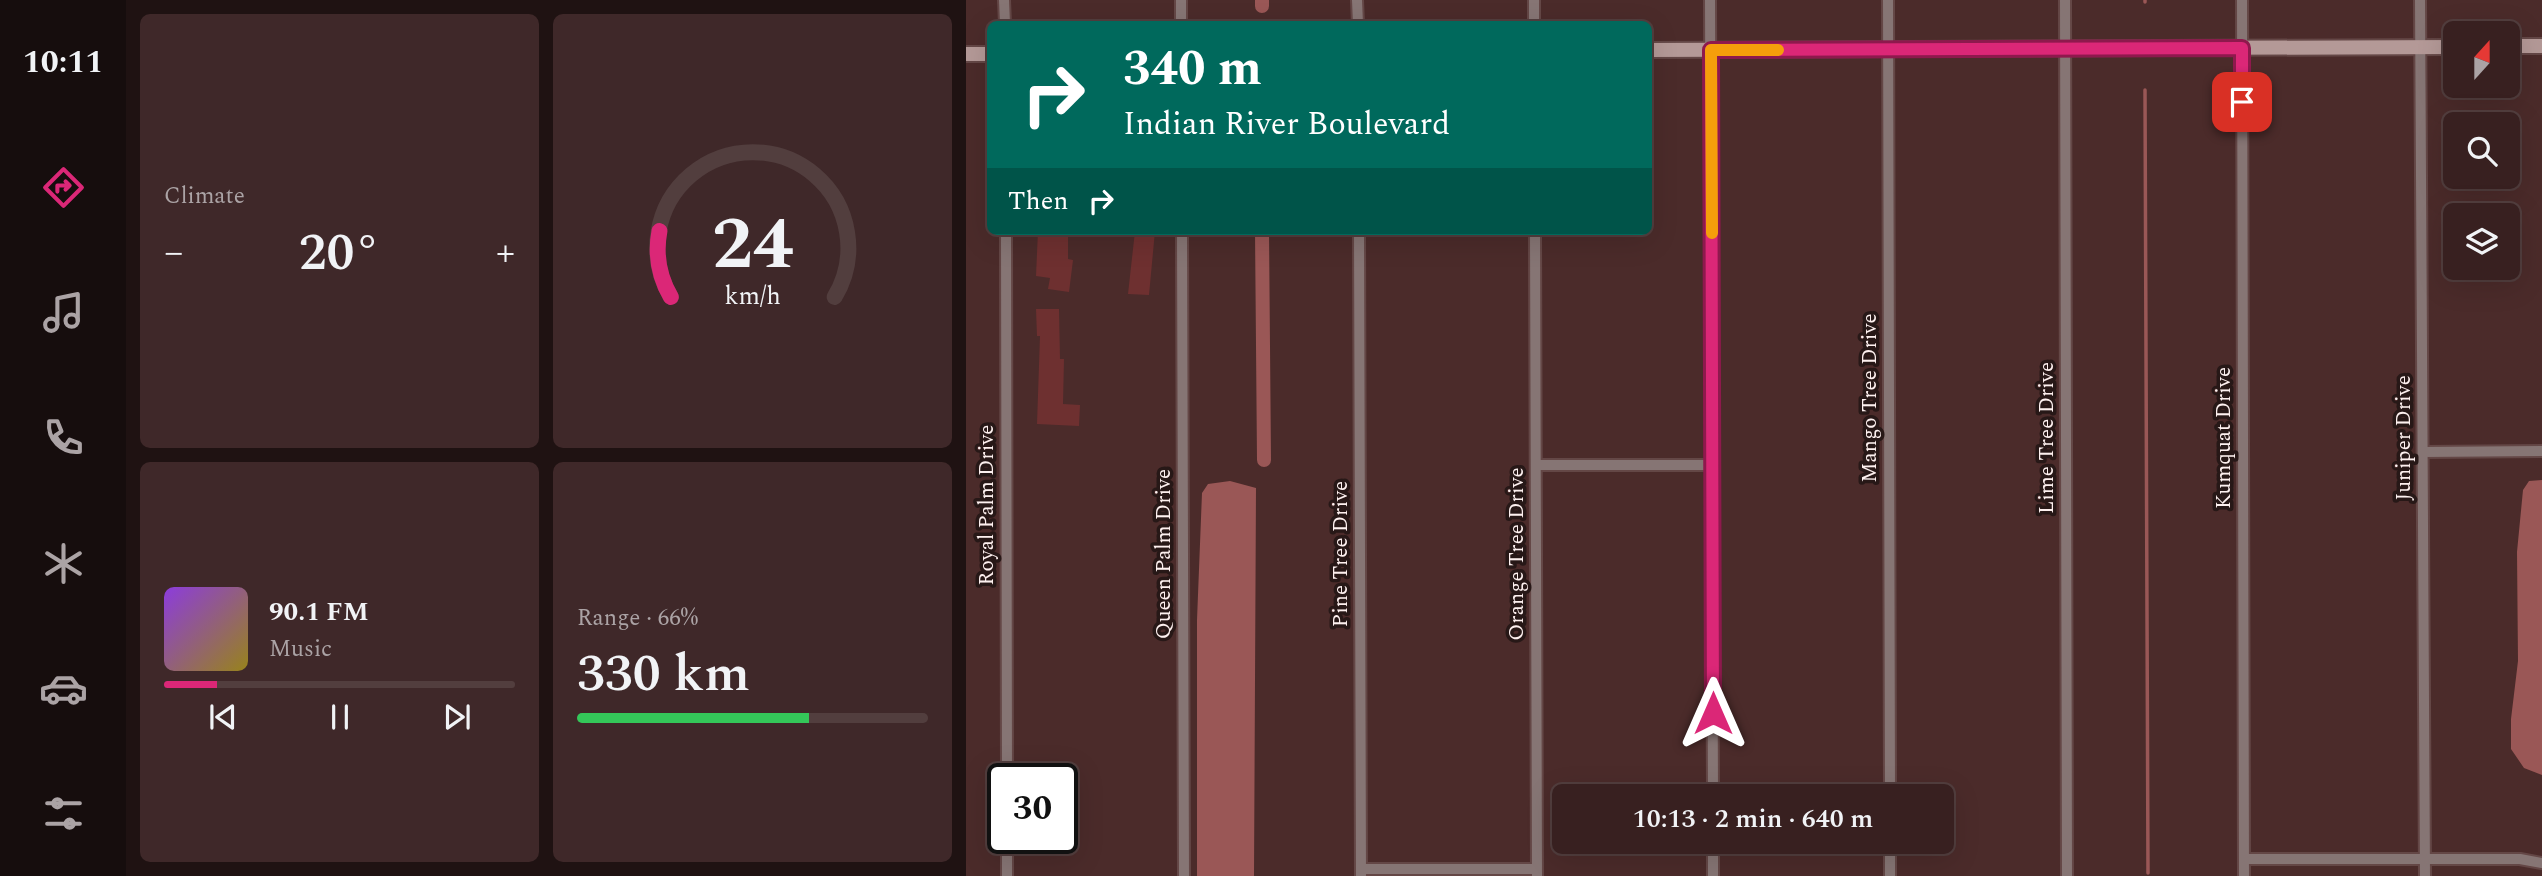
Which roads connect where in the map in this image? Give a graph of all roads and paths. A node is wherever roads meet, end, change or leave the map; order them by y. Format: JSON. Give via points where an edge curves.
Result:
{"nodes":[{"id":1,"x":1004,"y":0,"type":"edge"},
{"id":2,"x":1181,"y":0,"type":"edge"},
{"id":3,"x":1357,"y":0,"type":"edge"},
{"id":4,"x":1534,"y":0,"type":"edge"},
{"id":5,"x":1710,"y":0,"type":"edge"},
{"id":6,"x":1888,"y":0,"type":"edge"},
{"id":7,"x":2065,"y":0,"type":"edge"},
{"id":8,"x":2242,"y":0,"type":"edge"},
{"id":9,"x":2420,"y":0,"type":"edge"},
{"id":10,"x":1005,"y":21,"type":"edge"},
{"id":11,"x":1181,"y":21,"type":"edge"},
{"id":12,"x":1358,"y":21,"type":"edge"},
{"id":13,"x":1534,"y":21,"type":"edge"},
{"id":14,"x":2520,"y":46,"type":"edge"},
{"id":15,"x":2542,"y":46,"type":"edge"},
{"id":16,"x":2421,"y":47,"type":"junction"},
{"id":17,"x":2443,"y":47,"type":"edge"},
{"id":18,"x":2066,"y":48,"type":"junction"},
{"id":19,"x":2242,"y":48,"type":"junction"},
{"id":20,"x":1888,"y":49,"type":"junction"},
{"id":21,"x":1652,"y":50,"type":"edge"},
{"id":22,"x":1711,"y":50,"type":"junction"},
{"id":23,"x":966,"y":54,"type":"edge"},
{"id":24,"x":987,"y":54,"type":"edge"},
{"id":25,"x":1006,"y":235,"type":"edge"},
{"id":26,"x":1182,"y":235,"type":"edge"},
{"id":27,"x":1359,"y":235,"type":"edge"},
{"id":28,"x":1535,"y":235,"type":"edge"},
{"id":29,"x":2542,"y":451,"type":"edge"},
{"id":30,"x":2423,"y":452,"type":"junction"},
{"id":31,"x":1536,"y":465,"type":"junction"},
{"id":32,"x":1712,"y":465,"type":"junction"},
{"id":33,"x":1007,"y":763,"type":"edge"},
{"id":34,"x":1713,"y":784,"type":"edge"},
{"id":35,"x":1890,"y":784,"type":"edge"},
{"id":36,"x":1007,"y":854,"type":"edge"},
{"id":37,"x":1713,"y":854,"type":"edge"},
{"id":38,"x":1890,"y":854,"type":"edge"},
{"id":39,"x":2244,"y":859,"type":"junction"},
{"id":40,"x":2426,"y":860,"type":"junction"},
{"id":41,"x":2542,"y":863,"type":"edge"},
{"id":42,"x":1537,"y":872,"type":"edge"},
{"id":43,"x":1361,"y":873,"type":"edge"},
{"id":44,"x":1007,"y":876,"type":"edge"},
{"id":45,"x":1184,"y":876,"type":"edge"},
{"id":46,"x":1713,"y":876,"type":"edge"},
{"id":47,"x":1890,"y":876,"type":"edge"},
{"id":48,"x":2067,"y":876,"type":"edge"},
{"id":49,"x":2244,"y":876,"type":"edge"},
{"id":50,"x":2426,"y":876,"type":"edge"}],
"edges":[{"from":1,"to":10,"type":"street"},
{"from":2,"to":11,"type":"street"},
{"from":3,"to":12,"type":"street"},
{"from":4,"to":13,"type":"street"},
{"from":5,"to":22,"type":"street"},
{"from":6,"to":20,"type":"street","name":"Mango Tree Drive"},
{"from":7,"to":18,"type":"street","name":"Lime Tree Drive"},
{"from":8,"to":19,"type":"street","name":"Kumquat Drive"},
{"from":9,"to":16,"type":"street","name":"Juniper Drive"},
{"from":14,"to":15,"type":"main road"},
{"from":16,"to":17,"type":"main road"},
{"from":16,"to":19,"type":"main road"},
{"from":16,"to":30,"type":"street","name":"Juniper Drive"},
{"from":18,"to":19,"type":"main road"},
{"from":18,"to":20,"type":"main road"},
{"from":18,"to":48,"type":"street","name":"Lime Tree Drive"},
{"from":19,"to":39,"type":"street","name":"Kumquat Drive"},
{"from":20,"to":22,"type":"main road"},
{"from":20,"to":35,"type":"street","name":"Mango Tree Drive"},
{"from":21,"to":22,"type":"main road"},
{"from":22,"to":32,"type":"street"},
{"from":23,"to":24,"type":"main road"},
{"from":25,"to":33,"type":"street","name":"Royal Palm Drive"},
{"from":26,"to":45,"type":"street","name":"Queen Palm Drive"},
{"from":27,"to":43,"type":"street","name":"Pine Tree Drive"},
{"from":28,"to":31,"type":"street","name":"Orange Tree Drive"},
{"from":29,"to":30,"type":"street"},
{"from":30,"to":40,"type":"street","name":"Juniper Drive"},
{"from":31,"to":32,"type":"street"},
{"from":31,"to":42,"type":"street","name":"Orange Tree Drive"},
{"from":32,"to":34,"type":"street"},
{"from":36,"to":44,"type":"street"},
{"from":37,"to":46,"type":"street"},
{"from":38,"to":47,"type":"street"},
{"from":39,"to":40,"type":"street"},
{"from":39,"to":49,"type":"street","name":"Kumquat Drive"},
{"from":40,"to":41,"type":"street"},
{"from":40,"to":50,"type":"street","name":"Juniper Drive"},
{"from":42,"to":43,"type":"street"}]}
